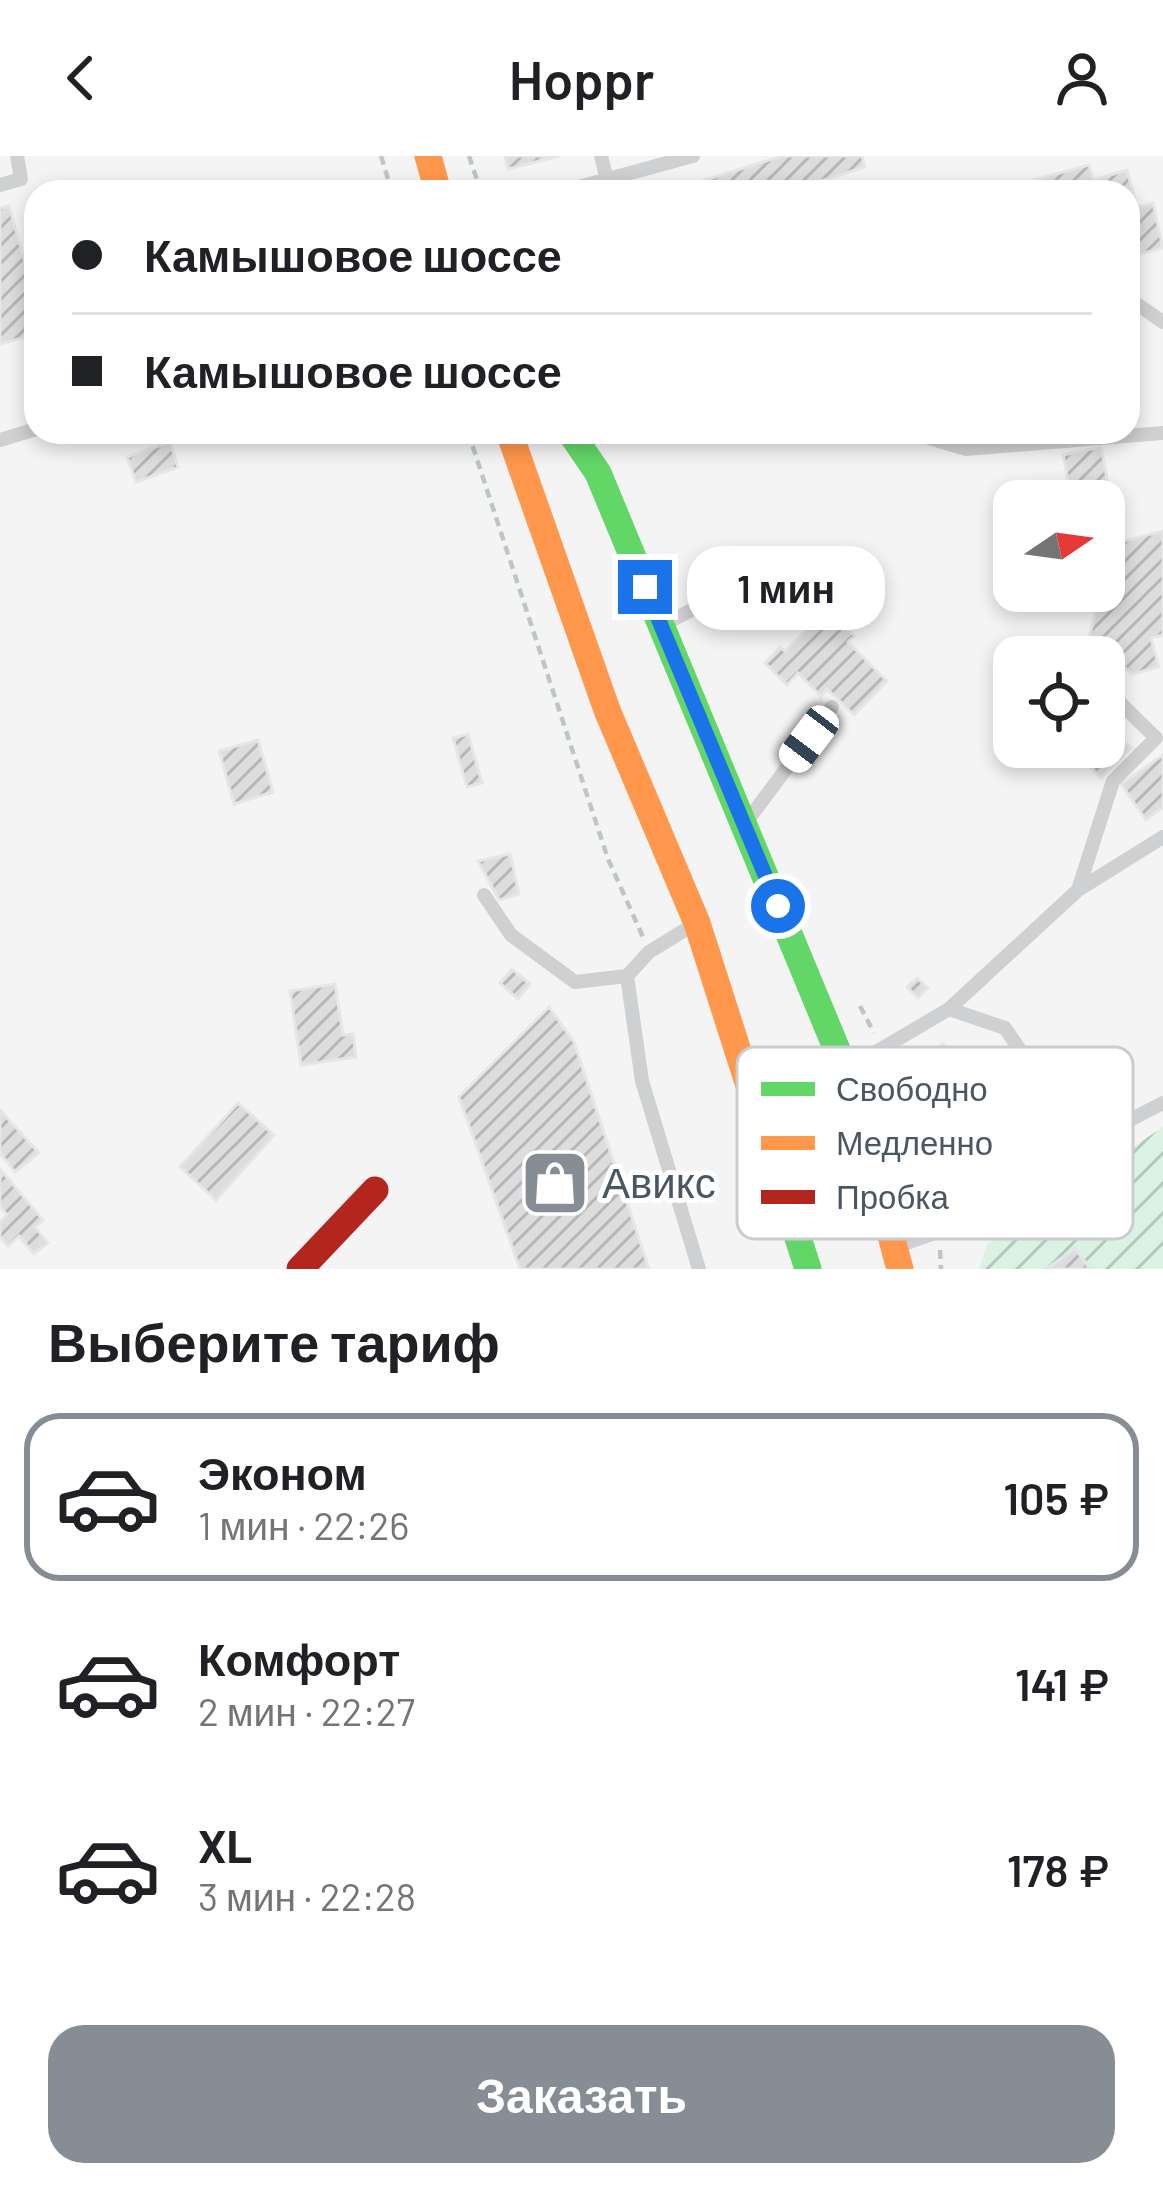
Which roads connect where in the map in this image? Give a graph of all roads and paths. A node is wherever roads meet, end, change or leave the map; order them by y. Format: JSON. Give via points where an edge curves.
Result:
{"nodes":[{"id":1,"x":17,"y":156,"type":"edge"},
{"id":2,"x":601,"y":156,"type":"edge"},
{"id":3,"x":693,"y":156,"type":"edge"},
{"id":4,"x":607,"y":180,"type":"joint"},
{"id":5,"x":0,"y":185,"type":"edge"},
{"id":6,"x":472,"y":444,"type":"edge"},
{"id":7,"x":513,"y":444,"type":"edge"},
{"id":8,"x":585,"y":444,"type":"edge"},
{"id":9,"x":949,"y":444,"type":"edge"},
{"id":10,"x":1028,"y":444,"type":"edge"},
{"id":11,"x":727,"y":592,"type":"dead end"},
{"id":12,"x":661,"y":625,"type":"junction"},
{"id":13,"x":832,"y":707,"type":"dead end"},
{"id":14,"x":1125,"y":708,"type":"edge"},
{"id":15,"x":744,"y":825,"type":"junction"},
{"id":16,"x":1163,"y":837,"type":"edge"},
{"id":17,"x":1078,"y":890,"type":"junction"},
{"id":18,"x":484,"y":895,"type":"dead end"},
{"id":19,"x":698,"y":923,"type":"junction"},
{"id":20,"x":649,"y":952,"type":"junction"},
{"id":21,"x":627,"y":976,"type":"junction"},
{"id":22,"x":949,"y":1010,"type":"junction"},
{"id":23,"x":737,"y":1047,"type":"edge"},
{"id":24,"x":837,"y":1047,"type":"edge"},
{"id":25,"x":884,"y":1047,"type":"edge"},
{"id":26,"x":1018,"y":1047,"type":"edge"},
{"id":27,"x":1163,"y":1103,"type":"edge"},
{"id":28,"x":1133,"y":1118,"type":"edge"},
{"id":29,"x":375,"y":1190,"type":"dead end"},
{"id":30,"x":798,"y":1239,"type":"edge"},
{"id":31,"x":927,"y":1239,"type":"edge"},
{"id":32,"x":897,"y":1258,"type":"edge"},
{"id":33,"x":300,"y":1269,"type":"edge"},
{"id":34,"x":699,"y":1269,"type":"edge"},
{"id":35,"x":808,"y":1269,"type":"edge"}],
"edges":[{"from":1,"to":5,"type":"lane","via":[[21,179]]},
{"from":2,"to":4,"type":"lane"},
{"from":3,"to":4,"type":"lane"},
{"from":6,"to":20,"type":"path","via":[[608,859]]},
{"from":7,"to":19,"type":"main road","via":[[607,710]]},
{"from":8,"to":12,"type":"main road"},
{"from":9,"to":10,"type":"lane"},
{"from":11,"to":12,"type":"lane"},
{"from":12,"to":15,"type":"main road"},
{"from":13,"to":15,"type":"lane"},
{"from":14,"to":17,"type":"lane","via":[[1156,738],[1113,782]]},
{"from":15,"to":24,"type":"main road"},
{"from":16,"to":17,"type":"lane"},
{"from":17,"to":22,"type":"lane"},
{"from":18,"to":21,"type":"lane","via":[[511,935],[574,982]]},
{"from":19,"to":20,"type":"lane"},
{"from":19,"to":23,"type":"main road"},
{"from":20,"to":21,"type":"lane"},
{"from":21,"to":34,"type":"lane","via":[[642,1081]]},
{"from":22,"to":25,"type":"lane"},
{"from":22,"to":26,"type":"lane","via":[[1005,1028]]},
{"from":27,"to":28,"type":"lane"},
{"from":29,"to":33,"type":"main road"},
{"from":30,"to":35,"type":"main road"},
{"from":31,"to":32,"type":"lane"}]}
